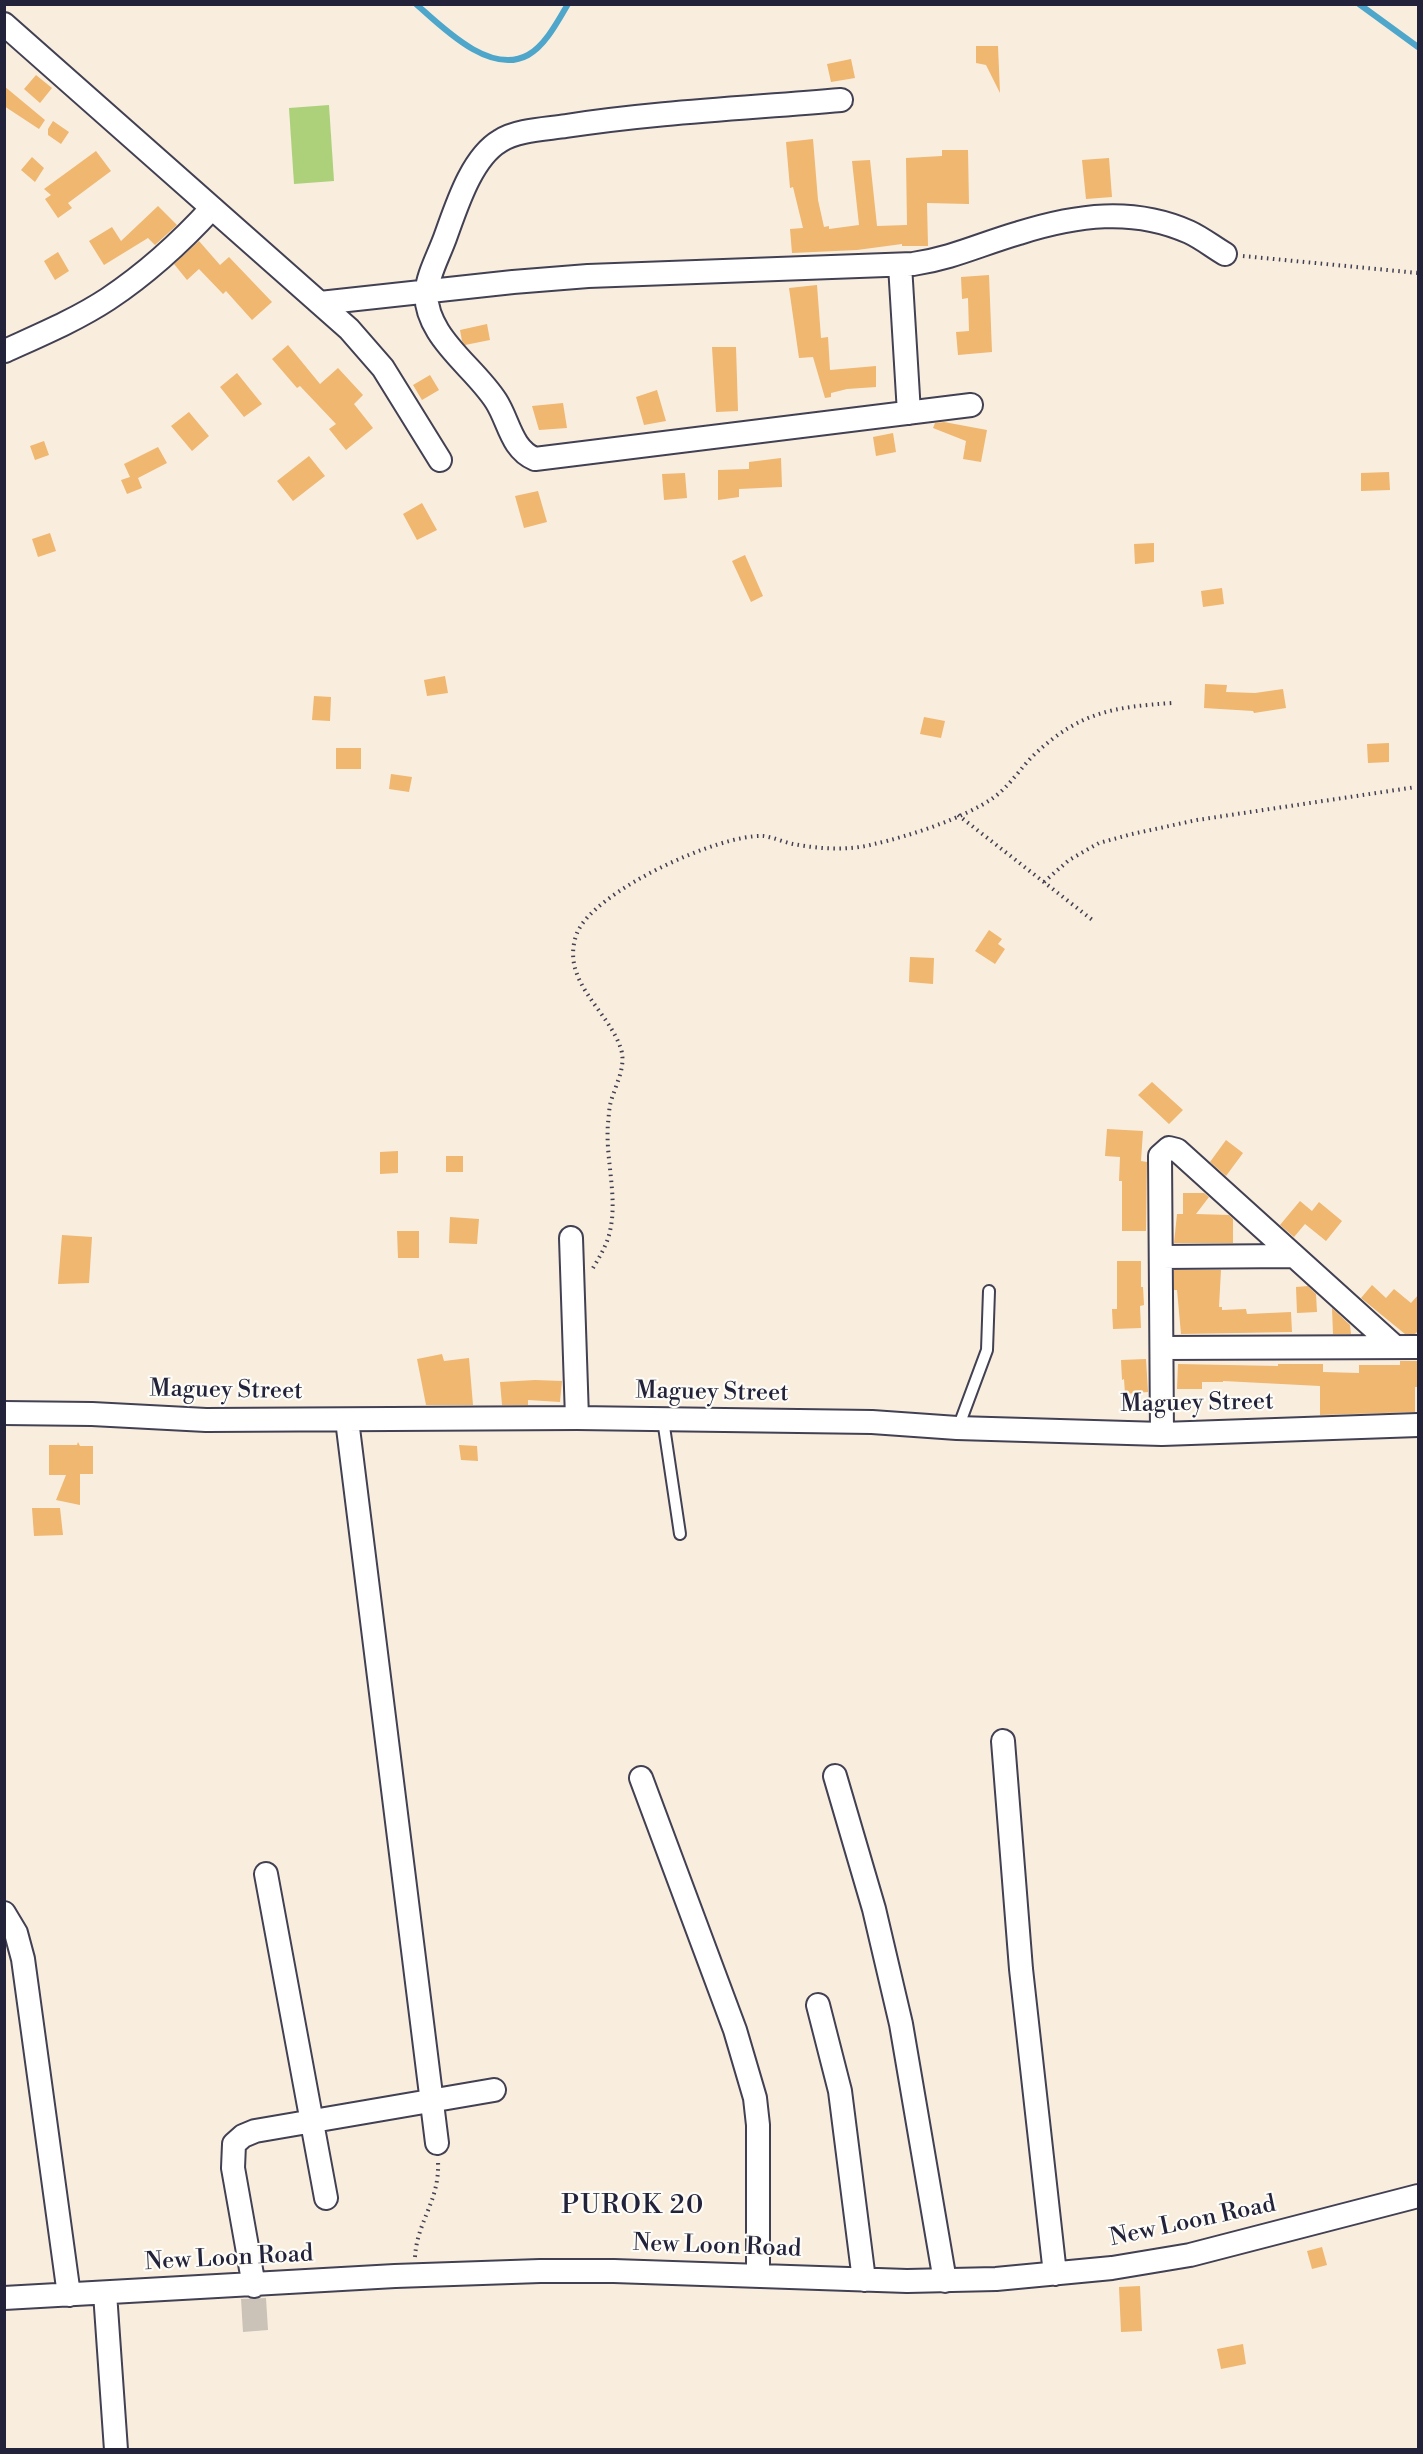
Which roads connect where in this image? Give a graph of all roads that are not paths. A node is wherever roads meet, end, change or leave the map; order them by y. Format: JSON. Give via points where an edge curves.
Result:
{"nodes":[{"id":1,"x":4,"y":24,"type":"edge"},
{"id":2,"x":841,"y":100,"type":"dead end"},
{"id":3,"x":212,"y":208,"type":"junction"},
{"id":4,"x":1225,"y":254,"type":"road end"},
{"id":5,"x":900,"y":265,"type":"junction"},
{"id":6,"x":425,"y":291,"type":"junction"},
{"id":7,"x":320,"y":303,"type":"junction"},
{"id":8,"x":5,"y":351,"type":"edge"},
{"id":9,"x":971,"y":405,"type":"dead end"},
{"id":10,"x":909,"y":413,"type":"junction"},
{"id":11,"x":440,"y":460,"type":"dead end"},
{"id":12,"x":571,"y":1238,"type":"dead end"},
{"id":13,"x":1294,"y":1256,"type":"junction"},
{"id":14,"x":1161,"y":1257,"type":"junction"},
{"id":15,"x":989,"y":1291,"type":"dead end"},
{"id":16,"x":1395,"y":1347,"type":"junction"},
{"id":17,"x":1419,"y":1347,"type":"edge"},
{"id":18,"x":1161,"y":1348,"type":"junction"},
{"id":19,"x":4,"y":1413,"type":"edge"},
{"id":20,"x":577,"y":1418,"type":"junction"},
{"id":21,"x":347,"y":1420,"type":"junction"},
{"id":22,"x":663,"y":1420,"type":"junction"},
{"id":23,"x":1419,"y":1425,"type":"edge"},
{"id":24,"x":957,"y":1428,"type":"junction"},
{"id":25,"x":1162,"y":1434,"type":"junction"},
{"id":26,"x":680,"y":1534,"type":"dead end"},
{"id":27,"x":1003,"y":1741,"type":"dead end"},
{"id":28,"x":835,"y":1776,"type":"dead end"},
{"id":29,"x":641,"y":1779,"type":"dead end"},
{"id":30,"x":266,"y":1874,"type":"dead end"},
{"id":31,"x":4,"y":1913,"type":"edge"},
{"id":32,"x":818,"y":2005,"type":"dead end"},
{"id":33,"x":495,"y":2090,"type":"dead end"},
{"id":34,"x":432,"y":2101,"type":"junction"},
{"id":35,"x":312,"y":2121,"type":"junction"},
{"id":36,"x":437,"y":2143,"type":"road end"},
{"id":37,"x":1419,"y":2196,"type":"edge"},
{"id":38,"x":326,"y":2198,"type":"dead end"},
{"id":39,"x":1055,"y":2274,"type":"junction"},
{"id":40,"x":758,"y":2276,"type":"junction"},
{"id":41,"x":864,"y":2280,"type":"junction"},
{"id":42,"x":945,"y":2281,"type":"junction"},
{"id":43,"x":254,"y":2286,"type":"junction"},
{"id":44,"x":105,"y":2293,"type":"junction"},
{"id":45,"x":69,"y":2295,"type":"junction"},
{"id":46,"x":4,"y":2298,"type":"edge"},
{"id":47,"x":116,"y":2450,"type":"edge"}],
"edges":[{"from":1,"to":3,"type":"street"},
{"from":2,"to":6,"type":"street","via":[[606,120],[500,140],[476,165]]},
{"from":3,"to":7,"type":"street"},
{"from":3,"to":8,"type":"street","via":[[150,268],[107,300]]},
{"from":4,"to":5,"type":"street","via":[[1171,225],[1113,215],[1065,220],[944,259]]},
{"from":5,"to":6,"type":"street","via":[[588,276]]},
{"from":5,"to":10,"type":"street"},
{"from":6,"to":7,"type":"street"},
{"from":6,"to":10,"type":"street","via":[[428,309],[443,338],[496,401],[519,448],[535,459]]},
{"from":7,"to":11,"type":"street","via":[[363,343],[383,368]]},
{"from":9,"to":10,"type":"street"},
{"from":12,"to":20,"type":"street"},
{"from":13,"to":14,"type":"street"},
{"from":13,"to":14,"type":"street","via":[[1173,1148],[1160,1156]]},
{"from":13,"to":16,"type":"street"},
{"from":14,"to":18,"type":"street"},
{"from":15,"to":24,"type":"lane","via":[[987,1350]]},
{"from":16,"to":17,"type":"street"},
{"from":16,"to":18,"type":"street"},
{"from":18,"to":25,"type":"street"},
{"from":19,"to":21,"type":"street","name":"Maguey Street"},
{"from":20,"to":21,"type":"street","name":"Maguey Street"},
{"from":20,"to":22,"type":"street","name":"Maguey Street"},
{"from":21,"to":34,"type":"street"},
{"from":22,"to":24,"type":"street","name":"Maguey Street","via":[[872,1422]]},
{"from":22,"to":26,"type":"lane"},
{"from":23,"to":25,"type":"street","name":"Maguey Street"},
{"from":24,"to":25,"type":"street","name":"Maguey Street"},
{"from":27,"to":39,"type":"street","via":[[1021,1969]]},
{"from":28,"to":42,"type":"street","via":[[897,2004]]},
{"from":29,"to":40,"type":"street","via":[[735,2030],[755,2098]]},
{"from":30,"to":35,"type":"street"},
{"from":31,"to":45,"type":"street","via":[[23,1959]]},
{"from":32,"to":41,"type":"street","via":[[840,2091]]},
{"from":33,"to":34,"type":"street"},
{"from":34,"to":35,"type":"street"},
{"from":34,"to":36,"type":"street"},
{"from":35,"to":38,"type":"street"},
{"from":35,"to":43,"type":"street","via":[[255,2131],[234,2144],[233,2168]]},
{"from":37,"to":39,"type":"street","name":"New Loon Road","via":[[1190,2255]]},
{"from":39,"to":42,"type":"street","name":"New Loon Road"},
{"from":40,"to":41,"type":"street","name":"New Loon Road"},
{"from":40,"to":43,"type":"street","name":"New Loon Road","via":[[614,2271],[413,2276]]},
{"from":41,"to":42,"type":"street","name":"New Loon Road"},
{"from":43,"to":44,"type":"street","name":"New Loon Road"},
{"from":44,"to":45,"type":"street","name":"New Loon Road"},
{"from":44,"to":47,"type":"street"},
{"from":45,"to":46,"type":"street","name":"New Loon Road"}]}
